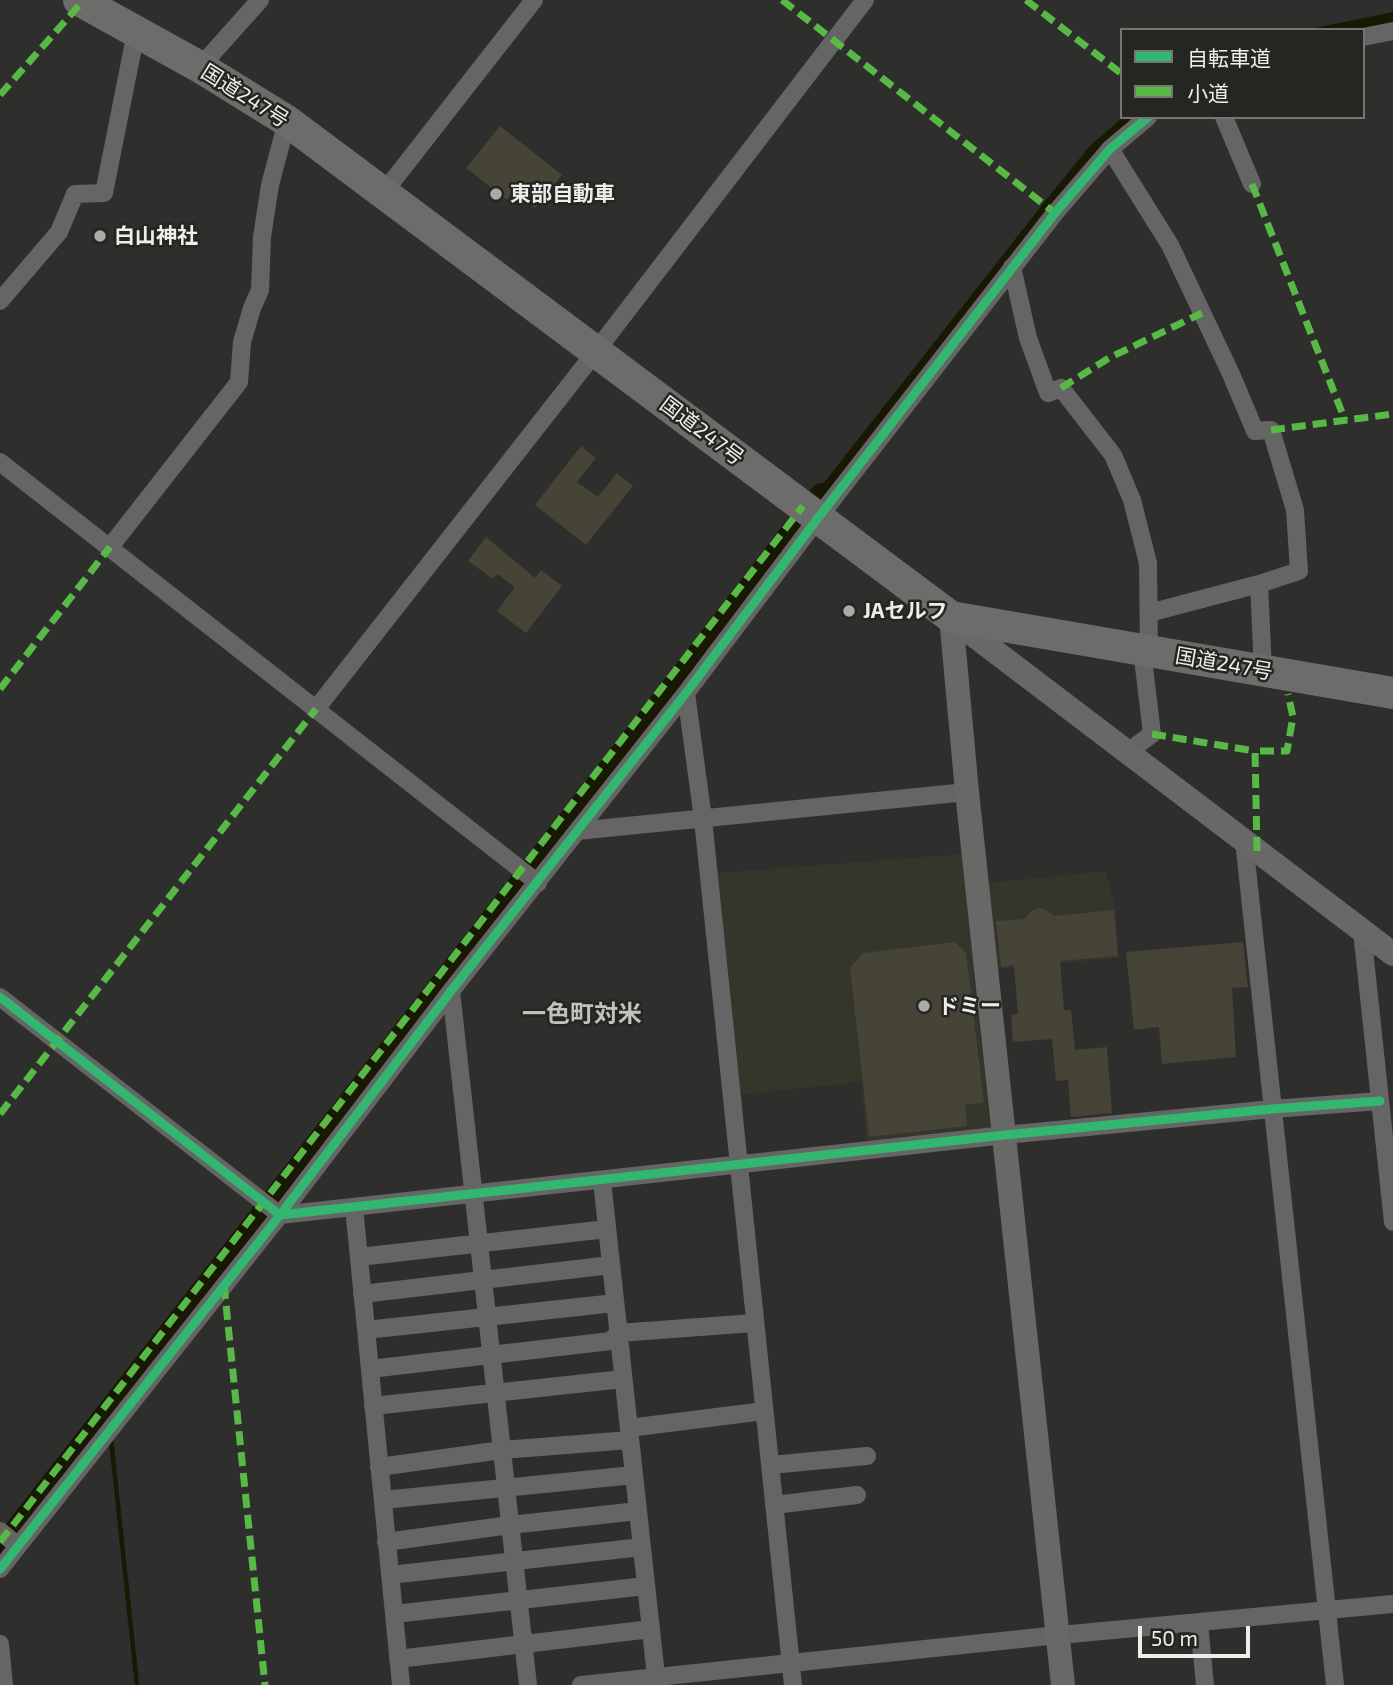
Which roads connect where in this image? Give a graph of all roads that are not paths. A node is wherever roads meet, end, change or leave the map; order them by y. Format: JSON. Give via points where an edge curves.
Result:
{"nodes":[{"id":1,"x":260,"y":0,"type":"edge"},
{"id":2,"x":534,"y":0,"type":"edge"},
{"id":3,"x":865,"y":0,"type":"edge"},
{"id":4,"x":81,"y":1,"type":"edge"},
{"id":5,"x":1393,"y":31,"type":"edge"},
{"id":6,"x":136,"y":32,"type":"junction"},
{"id":7,"x":1365,"y":37,"type":"edge"},
{"id":8,"x":200,"y":67,"type":"junction"},
{"id":9,"x":1146,"y":119,"type":"edge"},
{"id":10,"x":1225,"y":119,"type":"edge"},
{"id":11,"x":287,"y":121,"type":"junction"},
{"id":12,"x":1110,"y":149,"type":"junction"},
{"id":13,"x":1252,"y":184,"type":"dead end"},
{"id":14,"x":384,"y":192,"type":"junction"},
{"id":15,"x":1012,"y":267,"type":"junction"},
{"id":16,"x":0,"y":301,"type":"edge"},
{"id":17,"x":595,"y":352,"type":"junction"},
{"id":18,"x":0,"y":462,"type":"edge"},
{"id":19,"x":818,"y":518,"type":"junction"},
{"id":20,"x":110,"y":547,"type":"junction"},
{"id":21,"x":1259,"y":584,"type":"junction"},
{"id":22,"x":1149,"y":613,"type":"junction"},
{"id":23,"x":951,"y":617,"type":"junction"},
{"id":24,"x":1146,"y":651,"type":"junction"},
{"id":25,"x":1263,"y":671,"type":"junction"},
{"id":26,"x":686,"y":693,"type":"junction"},
{"id":27,"x":1393,"y":693,"type":"edge"},
{"id":28,"x":316,"y":709,"type":"junction"},
{"id":29,"x":1128,"y":752,"type":"junction"},
{"id":30,"x":967,"y":792,"type":"junction"},
{"id":31,"x":703,"y":820,"type":"junction"},
{"id":32,"x":577,"y":831,"type":"junction"},
{"id":33,"x":1244,"y":841,"type":"junction"},
{"id":34,"x":538,"y":883,"type":"junction"},
{"id":35,"x":1362,"y":931,"type":"junction"},
{"id":36,"x":1393,"y":954,"type":"edge"},
{"id":37,"x":451,"y":991,"type":"junction"},
{"id":38,"x":0,"y":997,"type":"edge"},
{"id":39,"x":1380,"y":1101,"type":"junction"},
{"id":40,"x":1272,"y":1109,"type":"junction"},
{"id":41,"x":1005,"y":1135,"type":"junction"},
{"id":42,"x":738,"y":1165,"type":"junction"},
{"id":43,"x":602,"y":1181,"type":"junction"},
{"id":44,"x":475,"y":1195,"type":"junction"},
{"id":45,"x":354,"y":1207,"type":"junction"},
{"id":46,"x":280,"y":1215,"type":"junction"},
{"id":47,"x":1393,"y":1222,"type":"edge"},
{"id":48,"x":607,"y":1229,"type":"junction"},
{"id":49,"x":480,"y":1243,"type":"junction"},
{"id":50,"x":359,"y":1256,"type":"junction"},
{"id":51,"x":611,"y":1265,"type":"junction"},
{"id":52,"x":484,"y":1282,"type":"junction"},
{"id":53,"x":362,"y":1294,"type":"junction"},
{"id":54,"x":615,"y":1303,"type":"junction"},
{"id":55,"x":488,"y":1318,"type":"junction"},
{"id":56,"x":754,"y":1323,"type":"junction"},
{"id":57,"x":366,"y":1330,"type":"junction"},
{"id":58,"x":618,"y":1333,"type":"junction"},
{"id":59,"x":492,"y":1353,"type":"junction"},
{"id":60,"x":370,"y":1368,"type":"junction"},
{"id":61,"x":623,"y":1379,"type":"junction"},
{"id":62,"x":496,"y":1391,"type":"junction"},
{"id":63,"x":373,"y":1406,"type":"junction"},
{"id":64,"x":764,"y":1411,"type":"junction"},
{"id":65,"x":629,"y":1434,"type":"junction"},
{"id":66,"x":502,"y":1450,"type":"junction"},
{"id":67,"x":867,"y":1455,"type":"dead end"},
{"id":68,"x":770,"y":1465,"type":"junction"},
{"id":69,"x":379,"y":1467,"type":"junction"},
{"id":70,"x":634,"y":1475,"type":"junction"},
{"id":71,"x":506,"y":1487,"type":"junction"},
{"id":72,"x":857,"y":1495,"type":"dead end"},
{"id":73,"x":383,"y":1500,"type":"junction"},
{"id":74,"x":774,"y":1505,"type":"junction"},
{"id":75,"x":638,"y":1511,"type":"junction"},
{"id":76,"x":510,"y":1525,"type":"junction"},
{"id":77,"x":8,"y":1537,"type":"edge"},
{"id":78,"x":386,"y":1542,"type":"junction"},
{"id":79,"x":642,"y":1547,"type":"junction"},
{"id":80,"x":514,"y":1562,"type":"junction"},
{"id":81,"x":0,"y":1569,"type":"edge"},
{"id":82,"x":390,"y":1575,"type":"junction"},
{"id":83,"x":646,"y":1586,"type":"junction"},
{"id":84,"x":518,"y":1599,"type":"junction"},
{"id":85,"x":1393,"y":1604,"type":"edge"},
{"id":86,"x":1326,"y":1611,"type":"junction"},
{"id":87,"x":394,"y":1614,"type":"junction"},
{"id":88,"x":1199,"y":1623,"type":"junction"},
{"id":89,"x":651,"y":1629,"type":"junction"},
{"id":90,"x":1058,"y":1636,"type":"junction"},
{"id":91,"x":523,"y":1643,"type":"junction"},
{"id":92,"x":0,"y":1644,"type":"edge"},
{"id":93,"x":398,"y":1659,"type":"junction"},
{"id":94,"x":791,"y":1662,"type":"junction"},
{"id":95,"x":656,"y":1676,"type":"junction"},
{"id":96,"x":4,"y":1685,"type":"edge"},
{"id":97,"x":401,"y":1685,"type":"edge"},
{"id":98,"x":528,"y":1685,"type":"edge"},
{"id":99,"x":581,"y":1685,"type":"edge"},
{"id":100,"x":793,"y":1685,"type":"edge"},
{"id":101,"x":1063,"y":1685,"type":"edge"},
{"id":102,"x":1205,"y":1685,"type":"edge"},
{"id":103,"x":1335,"y":1685,"type":"edge"}],
"edges":[{"from":1,"to":8,"type":"street"},
{"from":2,"to":14,"type":"street"},
{"from":3,"to":17,"type":"street"},
{"from":4,"to":6,"type":"highway","name":"国道247号"},
{"from":5,"to":7,"type":"street"},
{"from":6,"to":8,"type":"highway","name":"国道247号"},
{"from":6,"to":16,"type":"street","via":[[104,192],[75,194],[59,232]]},
{"from":8,"to":11,"type":"highway","name":"国道247号"},
{"from":9,"to":12,"type":"street"},
{"from":10,"to":13,"type":"street"},
{"from":11,"to":14,"type":"highway","name":"国道247号"},
{"from":11,"to":20,"type":"street","via":[[270,185],[260,290],[242,342],[239,382]]},
{"from":12,"to":15,"type":"street"},
{"from":12,"to":21,"type":"street","via":[[1170,245],[1255,431],[1271,430],[1295,510],[1299,571]]},
{"from":14,"to":17,"type":"highway","name":"国道247号"},
{"from":15,"to":19,"type":"street"},
{"from":15,"to":22,"type":"street","via":[[1028,338],[1048,393],[1060,388],[1098,435],[1113,455],[1132,500],[1148,563]]},
{"from":17,"to":19,"type":"highway","name":"国道247号"},
{"from":17,"to":28,"type":"street"},
{"from":18,"to":20,"type":"street"},
{"from":19,"to":23,"type":"highway","name":"国道247号"},
{"from":19,"to":26,"type":"street"},
{"from":20,"to":28,"type":"street"},
{"from":21,"to":22,"type":"street"},
{"from":21,"to":25,"type":"street"},
{"from":22,"to":24,"type":"street"},
{"from":23,"to":24,"type":"highway","name":"国道247号"},
{"from":23,"to":29,"type":"street"},
{"from":23,"to":30,"type":"street"},
{"from":24,"to":25,"type":"highway","name":"国道247号"},
{"from":24,"to":29,"type":"street","via":[[1152,734]]},
{"from":25,"to":27,"type":"highway","name":"国道247号"},
{"from":26,"to":31,"type":"street"},
{"from":26,"to":32,"type":"street"},
{"from":28,"to":34,"type":"street"},
{"from":29,"to":33,"type":"street"},
{"from":30,"to":31,"type":"street"},
{"from":30,"to":41,"type":"street"},
{"from":31,"to":32,"type":"street"},
{"from":31,"to":42,"type":"street"},
{"from":32,"to":34,"type":"street"},
{"from":33,"to":35,"type":"street"},
{"from":33,"to":40,"type":"street"},
{"from":34,"to":37,"type":"street"},
{"from":35,"to":36,"type":"street"},
{"from":35,"to":39,"type":"street"},
{"from":37,"to":44,"type":"street"},
{"from":37,"to":46,"type":"street"},
{"from":38,"to":46,"type":"street"},
{"from":39,"to":40,"type":"street"},
{"from":39,"to":47,"type":"street"},
{"from":40,"to":41,"type":"street"},
{"from":40,"to":86,"type":"street"},
{"from":41,"to":42,"type":"street"},
{"from":41,"to":90,"type":"street"},
{"from":42,"to":43,"type":"street"},
{"from":42,"to":56,"type":"street"},
{"from":43,"to":44,"type":"street"},
{"from":43,"to":48,"type":"street"},
{"from":44,"to":45,"type":"street"},
{"from":44,"to":49,"type":"street"},
{"from":45,"to":46,"type":"street"},
{"from":45,"to":50,"type":"street"},
{"from":46,"to":77,"type":"street"},
{"from":48,"to":49,"type":"street"},
{"from":48,"to":51,"type":"street"},
{"from":49,"to":50,"type":"street"},
{"from":49,"to":52,"type":"street"},
{"from":50,"to":53,"type":"street"},
{"from":51,"to":52,"type":"street"},
{"from":51,"to":54,"type":"street"},
{"from":52,"to":53,"type":"street"},
{"from":52,"to":55,"type":"street"},
{"from":53,"to":57,"type":"street"},
{"from":54,"to":55,"type":"street"},
{"from":54,"to":58,"type":"street"},
{"from":55,"to":57,"type":"street"},
{"from":55,"to":59,"type":"street"},
{"from":56,"to":58,"type":"street"},
{"from":56,"to":64,"type":"street"},
{"from":57,"to":60,"type":"street"},
{"from":58,"to":59,"type":"street","via":[[611,1341]]},
{"from":58,"to":61,"type":"street"},
{"from":59,"to":60,"type":"street"},
{"from":59,"to":62,"type":"street"},
{"from":60,"to":63,"type":"street"},
{"from":61,"to":62,"type":"street"},
{"from":61,"to":65,"type":"street"},
{"from":62,"to":63,"type":"street"},
{"from":62,"to":66,"type":"street"},
{"from":63,"to":69,"type":"street"},
{"from":64,"to":65,"type":"street"},
{"from":64,"to":68,"type":"street"},
{"from":65,"to":66,"type":"street"},
{"from":65,"to":70,"type":"street"},
{"from":66,"to":69,"type":"street"},
{"from":66,"to":71,"type":"street"},
{"from":67,"to":68,"type":"street"},
{"from":68,"to":74,"type":"street"},
{"from":69,"to":73,"type":"street"},
{"from":70,"to":71,"type":"street"},
{"from":70,"to":75,"type":"street"},
{"from":71,"to":73,"type":"street"},
{"from":71,"to":76,"type":"street"},
{"from":72,"to":74,"type":"street"},
{"from":73,"to":78,"type":"street"},
{"from":74,"to":94,"type":"street"},
{"from":75,"to":76,"type":"street"},
{"from":75,"to":79,"type":"street"},
{"from":76,"to":78,"type":"street"},
{"from":76,"to":80,"type":"street"},
{"from":77,"to":81,"type":"street"},
{"from":78,"to":82,"type":"street"},
{"from":79,"to":80,"type":"street"},
{"from":79,"to":83,"type":"street"},
{"from":80,"to":82,"type":"street"},
{"from":80,"to":84,"type":"street"},
{"from":82,"to":87,"type":"street"},
{"from":83,"to":84,"type":"street"},
{"from":83,"to":89,"type":"street"},
{"from":84,"to":87,"type":"street"},
{"from":84,"to":91,"type":"street"},
{"from":85,"to":86,"type":"street"},
{"from":86,"to":88,"type":"street"},
{"from":86,"to":103,"type":"street"},
{"from":87,"to":93,"type":"street"},
{"from":88,"to":90,"type":"street"},
{"from":88,"to":102,"type":"street"},
{"from":89,"to":91,"type":"street"},
{"from":89,"to":95,"type":"street"},
{"from":90,"to":94,"type":"street"},
{"from":90,"to":101,"type":"street"},
{"from":91,"to":93,"type":"street"},
{"from":91,"to":98,"type":"street"},
{"from":92,"to":96,"type":"street"},
{"from":93,"to":97,"type":"street"},
{"from":94,"to":95,"type":"street"},
{"from":94,"to":100,"type":"street"},
{"from":95,"to":99,"type":"street"}]}
